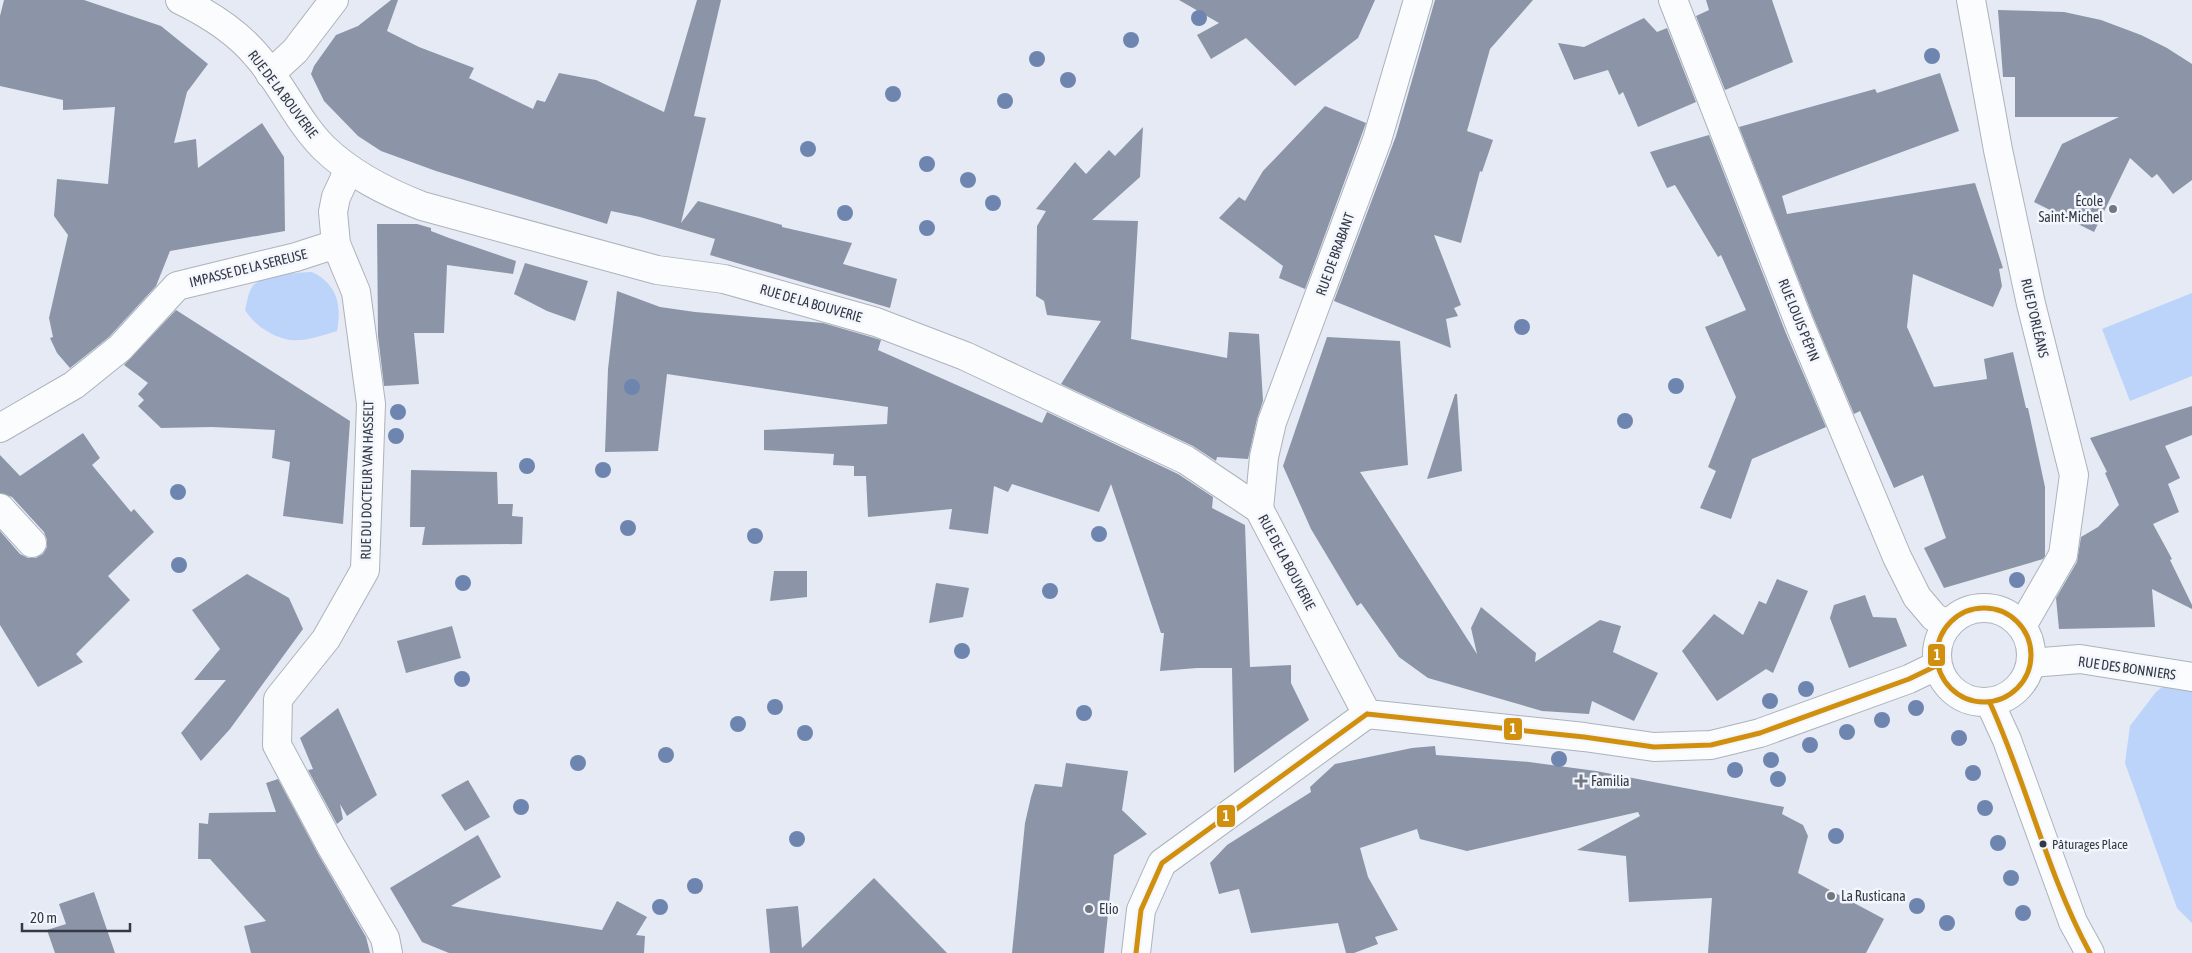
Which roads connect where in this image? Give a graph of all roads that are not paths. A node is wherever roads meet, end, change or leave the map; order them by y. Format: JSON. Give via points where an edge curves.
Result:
{"nodes":[{"id":1,"x":180,"y":0,"type":"edge"},
{"id":2,"x":334,"y":0,"type":"edge"},
{"id":3,"x":1418,"y":0,"type":"edge"},
{"id":4,"x":1971,"y":0,"type":"edge"},
{"id":5,"x":1672,"y":4,"type":"edge"},
{"id":6,"x":270,"y":74,"type":"junction"},
{"id":7,"x":349,"y":169,"type":"junction"},
{"id":8,"x":336,"y":244,"type":"junction"},
{"id":9,"x":0,"y":428,"type":"edge"},
{"id":10,"x":0,"y":508,"type":"edge"},
{"id":11,"x":1259,"y":509,"type":"junction"},
{"id":12,"x":32,"y":543,"type":"dead end"},
{"id":13,"x":1948,"y":625,"type":"junction"},
{"id":14,"x":2022,"y":626,"type":"junction"},
{"id":15,"x":2031,"y":663,"type":"junction"},
{"id":16,"x":1938,"y":665,"type":"junction"},
{"id":17,"x":2192,"y":677,"type":"edge"},
{"id":18,"x":1990,"y":703,"type":"junction"},
{"id":19,"x":1367,"y":714,"type":"junction"},
{"id":20,"x":388,"y":953,"type":"edge"},
{"id":21,"x":1136,"y":953,"type":"edge"},
{"id":22,"x":2090,"y":953,"type":"edge"}],
"edges":[{"from":1,"to":6,"type":"street","name":"RUE DE LA BOUVERIE","via":[[243,42]]},
{"from":2,"to":6,"type":"street","via":[[294,51]]},
{"from":3,"to":11,"type":"street","name":"RUE DE BRABANT","via":[[1377,140],[1272,422],[1264,457]]},
{"from":4,"to":14,"type":"street","name":"RUE D'ORLÉANS","via":[[1998,150],[2031,304],[2074,475],[2063,555]]},
{"from":5,"to":13,"type":"street","name":"RUE LOUIS PÉPIN","via":[[1897,557],[1917,597],[1934,617]]},
{"from":6,"to":7,"type":"street","name":"RUE DE LA BOUVERIE","via":[[313,135]]},
{"from":7,"to":8,"type":"street","name":"RUE DU DOCTEUR VAN HASSELT","via":[[333,212]]},
{"from":7,"to":11,"type":"street","name":"RUE DE LA BOUVERIE","via":[[389,193],[422,206],[657,270],[724,279],[901,331],[972,360],[1186,460]]},
{"from":8,"to":9,"type":"street","name":"IMPASSE DE LA SEREUSE","via":[[177,286],[120,348],[74,386]]},
{"from":8,"to":20,"type":"street","name":"RUE DU DOCTEUR VAN HASSELT","via":[[356,292],[371,404],[365,570],[326,639],[278,699],[277,746],[385,938]]},
{"from":10,"to":12,"type":"street"},
{"from":11,"to":19,"type":"street","name":"RUE DE LA BOUVERIE"},
{"from":13,"to":14,"type":"street","via":[[1958,615],[1975,608],[1992,608],[2009,615]]},
{"from":13,"to":16,"type":"street","via":[[1940,637]]},
{"from":14,"to":15,"type":"street","via":[[2030,644]]},
{"from":15,"to":17,"type":"street","name":"RUE DES BONNIERS","via":[[2080,659]]},
{"from":15,"to":18,"type":"street","via":[[2017,690]]},
{"from":16,"to":18,"type":"street","via":[[1944,681],[1956,694],[1972,701]]},
{"from":16,"to":19,"type":"street","via":[[1909,679],[1724,743],[1660,747]]},
{"from":18,"to":22,"type":"street","via":[[2007,740],[2073,922]]},
{"from":19,"to":21,"type":"street","via":[[1162,863],[1141,910]]}]}
